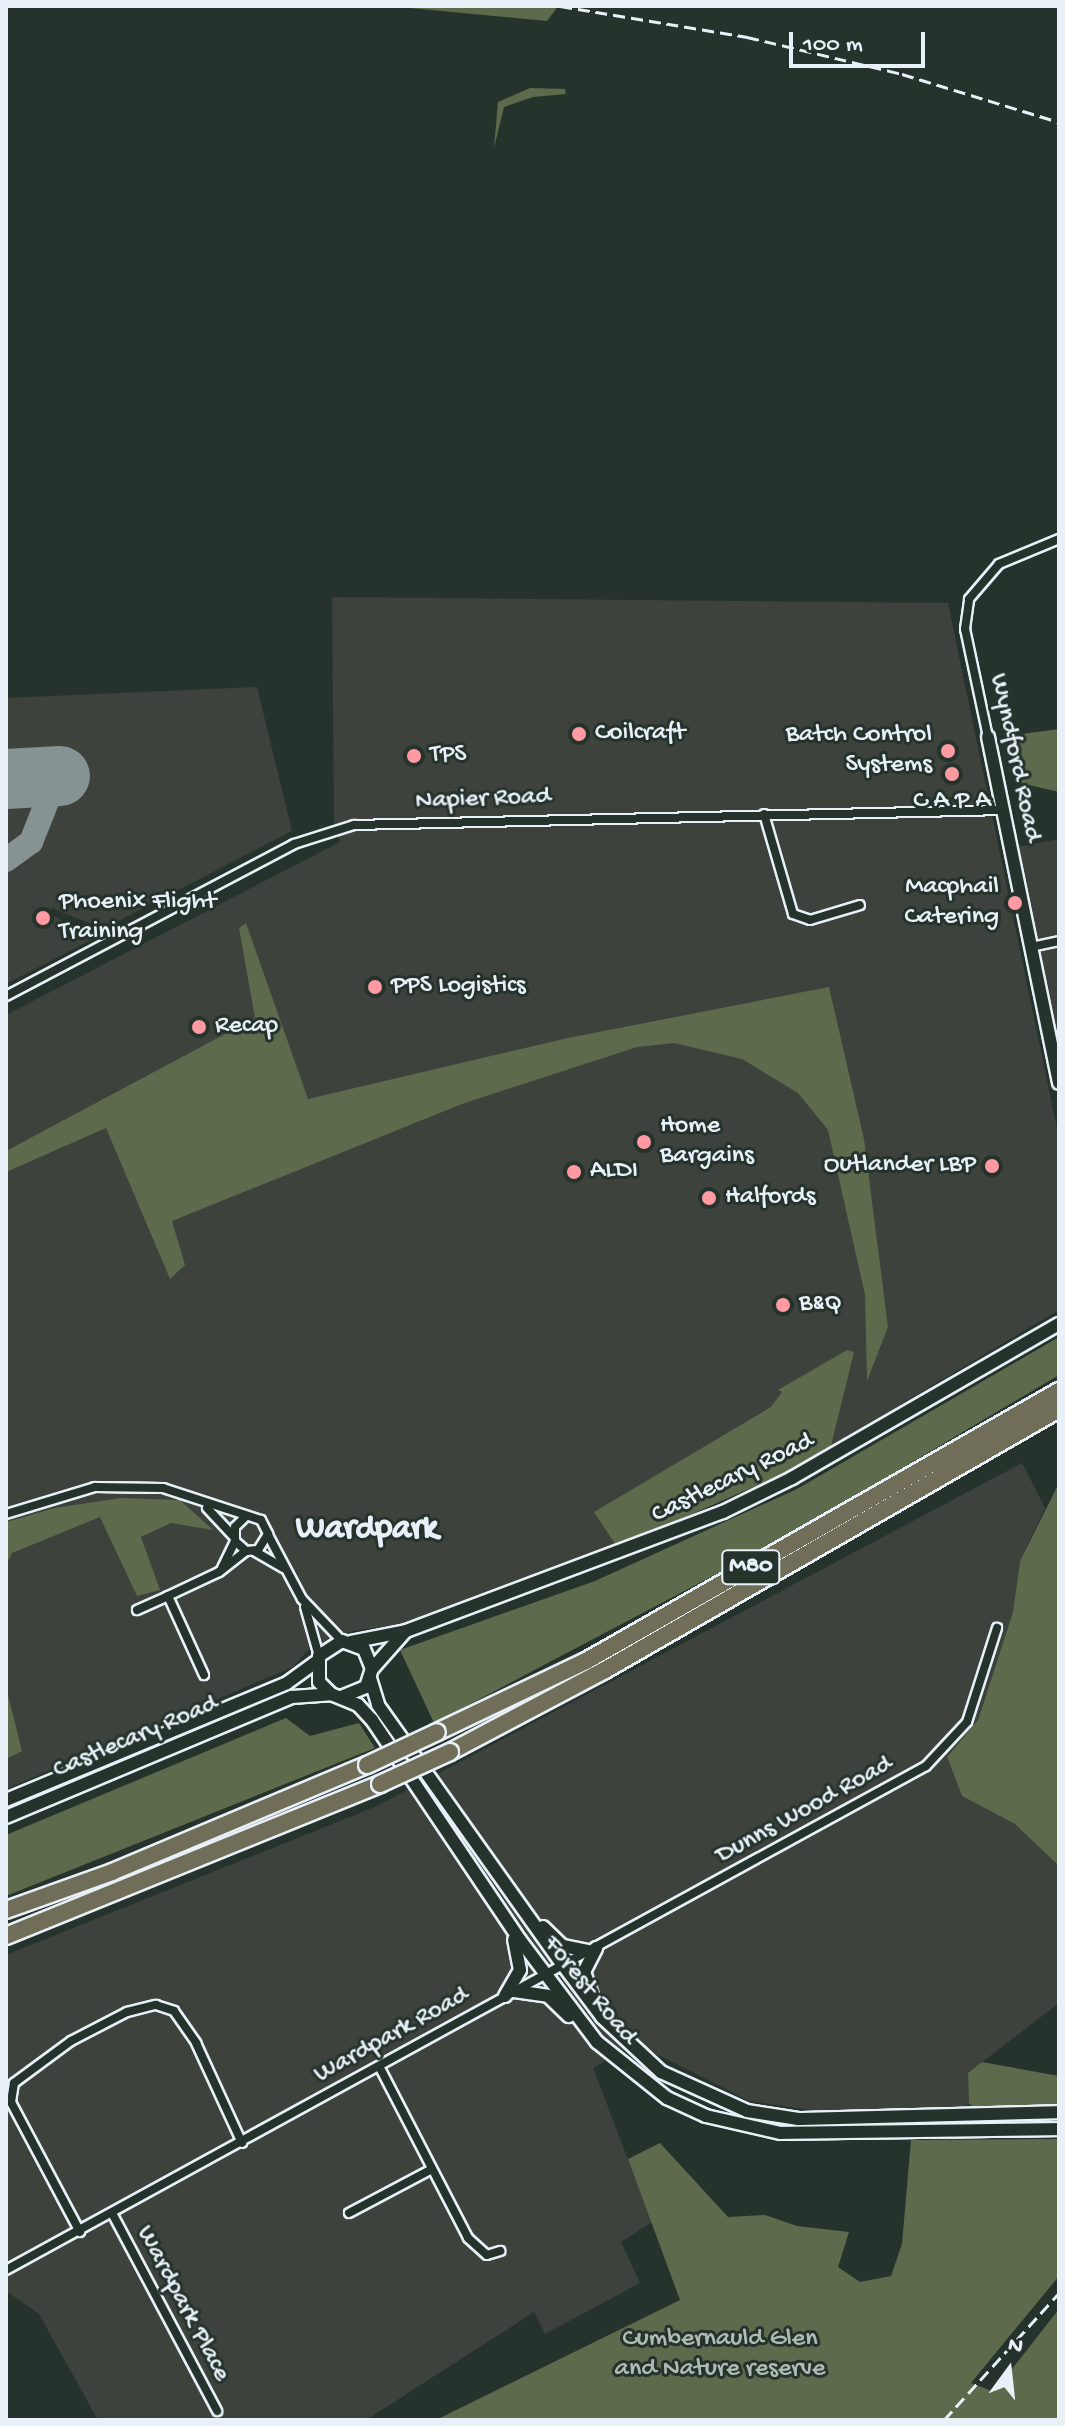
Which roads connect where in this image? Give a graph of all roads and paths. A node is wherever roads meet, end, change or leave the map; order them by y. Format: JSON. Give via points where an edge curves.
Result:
{"nodes":[{"id":1,"x":1059,"y":539,"type":"edge"},
{"id":2,"x":988,"y":737,"type":"joint"},
{"id":3,"x":1003,"y":810,"type":"junction"},
{"id":4,"x":764,"y":814,"type":"junction"},
{"id":5,"x":860,"y":905,"type":"dead end"},
{"id":6,"x":1059,"y":941,"type":"edge"},
{"id":7,"x":1031,"y":947,"type":"junction"},
{"id":8,"x":6,"y":996,"type":"edge"},
{"id":9,"x":1059,"y":1083,"type":"edge"},
{"id":10,"x":1059,"y":1324,"type":"edge"},
{"id":11,"x":1059,"y":1391,"type":"edge"},
{"id":12,"x":1059,"y":1409,"type":"edge"},
{"id":13,"x":194,"y":1499,"type":"junction"},
{"id":14,"x":6,"y":1514,"type":"edge"},
{"id":15,"x":244,"y":1518,"type":"junction"},
{"id":16,"x":268,"y":1534,"type":"junction"},
{"id":17,"x":234,"y":1538,"type":"junction"},
{"id":18,"x":250,"y":1551,"type":"junction"},
{"id":19,"x":284,"y":1568,"type":"junction"},
{"id":20,"x":219,"y":1572,"type":"junction"},
{"id":21,"x":168,"y":1596,"type":"junction"},
{"id":22,"x":302,"y":1599,"type":"junction"},
{"id":23,"x":137,"y":1610,"type":"dead end"},
{"id":24,"x":997,"y":1628,"type":"dead end"},
{"id":25,"x":406,"y":1631,"type":"junction"},
{"id":26,"x":347,"y":1642,"type":"junction"},
{"id":27,"x":318,"y":1658,"type":"junction"},
{"id":28,"x":371,"y":1674,"type":"junction"},
{"id":29,"x":204,"y":1675,"type":"dead end"},
{"id":30,"x":336,"y":1696,"type":"junction"},
{"id":31,"x":6,"y":1800,"type":"edge"},
{"id":32,"x":6,"y":1817,"type":"edge"},
{"id":33,"x":518,"y":1902,"type":"junction"},
{"id":34,"x":6,"y":1910,"type":"edge"},
{"id":35,"x":500,"y":1911,"type":"junction"},
{"id":36,"x":6,"y":1936,"type":"edge"},
{"id":37,"x":545,"y":1941,"type":"junction"},
{"id":38,"x":592,"y":1949,"type":"junction"},
{"id":39,"x":563,"y":1965,"type":"junction"},
{"id":40,"x":545,"y":1974,"type":"junction"},
{"id":41,"x":510,"y":1993,"type":"junction"},
{"id":42,"x":569,"y":2005,"type":"junction"},
{"id":43,"x":609,"y":2025,"type":"junction"},
{"id":44,"x":597,"y":2042,"type":"junction"},
{"id":45,"x":379,"y":2066,"type":"junction"},
{"id":46,"x":1059,"y":2112,"type":"edge"},
{"id":47,"x":1059,"y":2129,"type":"edge"},
{"id":48,"x":242,"y":2143,"type":"junction"},
{"id":49,"x":432,"y":2169,"type":"junction"},
{"id":50,"x":349,"y":2213,"type":"dead end"},
{"id":51,"x":113,"y":2215,"type":"junction"},
{"id":52,"x":80,"y":2232,"type":"junction"},
{"id":53,"x":500,"y":2251,"type":"dead end"},
{"id":54,"x":6,"y":2270,"type":"edge"},
{"id":55,"x":217,"y":2411,"type":"dead end"}],
"edges":[{"from":1,"to":2,"type":"street","name":"Wyndford Road","via":[[999,564],[969,599],[965,629]]},
{"from":2,"to":3,"type":"street","name":"Wyndford Road"},
{"from":3,"to":4,"type":"street","name":"Napier Road"},
{"from":3,"to":7,"type":"street","name":"Wyndford Road"},
{"from":4,"to":5,"type":"street","via":[[793,914],[810,920]]},
{"from":4,"to":8,"type":"street","name":"Napier Road","via":[[354,825],[294,844]]},
{"from":6,"to":7,"type":"street"},
{"from":7,"to":9,"type":"street","name":"Wyndford Road"},
{"from":10,"to":25,"type":"street","name":"Castlecary Road","via":[[792,1478],[723,1512]]},
{"from":11,"to":34,"type":"highway","number":"M80","bridge":true,"via":[[586,1661],[367,1765],[112,1872]]},
{"from":12,"to":36,"type":"highway","number":"M80","bridge":true,"via":[[605,1670],[450,1752]]},
{"from":13,"to":14,"type":"street","via":[[152,1487],[95,1487]]},
{"from":13,"to":15,"type":"street"},
{"from":13,"to":17,"type":"street"},
{"from":15,"to":16,"type":"street","via":[[261,1520]]},
{"from":15,"to":17,"type":"street"},
{"from":16,"to":18,"type":"street"},
{"from":16,"to":19,"type":"street"},
{"from":17,"to":18,"type":"street"},
{"from":17,"to":20,"type":"street"},
{"from":18,"to":19,"type":"street"},
{"from":18,"to":20,"type":"street"},
{"from":19,"to":22,"type":"street"},
{"from":20,"to":21,"type":"street"},
{"from":21,"to":23,"type":"street"},
{"from":21,"to":29,"type":"street"},
{"from":22,"to":26,"type":"street"},
{"from":22,"to":27,"type":"street"},
{"from":24,"to":38,"type":"street","name":"Dunns Wood Road","via":[[967,1722],[926,1766]]},
{"from":25,"to":26,"type":"street","name":"Castlecary Road"},
{"from":25,"to":28,"type":"street","name":"Castlecary Road"},
{"from":26,"to":27,"type":"street"},
{"from":26,"to":28,"type":"street","via":[[364,1649]]},
{"from":27,"to":30,"type":"street","via":[[319,1682]]},
{"from":27,"to":31,"type":"street","name":"Castlecary Road","via":[[287,1683]]},
{"from":28,"to":30,"type":"street","via":[[360,1692]]},
{"from":28,"to":33,"type":"street","name":"Forest Road","via":[[378,1705]]},
{"from":30,"to":32,"type":"street","name":"Castlecary Road","via":[[292,1697]]},
{"from":30,"to":35,"type":"street","name":"Forest Road","via":[[358,1705],[372,1720]]},
{"from":33,"to":37,"type":"street","name":"Forest Road"},
{"from":33,"to":38,"type":"street","via":[[563,1946]]},
{"from":35,"to":40,"type":"street","name":"Forest Road"},
{"from":35,"to":41,"type":"street","via":[[520,1954]]},
{"from":37,"to":39,"type":"street","name":"Forest Road"},
{"from":37,"to":40,"type":"street"},
{"from":38,"to":39,"type":"street","name":"Dunns Wood Road"},
{"from":38,"to":43,"type":"street","via":[[585,1963],[585,1983]]},
{"from":39,"to":40,"type":"street","name":"Wardpark Road"},
{"from":39,"to":42,"type":"street","via":[[560,1978]]},
{"from":39,"to":43,"type":"street","name":"Forest Road"},
{"from":40,"to":41,"type":"street","name":"Wardpark Road"},
{"from":40,"to":42,"type":"street","name":"Forest Road"},
{"from":41,"to":44,"type":"street","via":[[548,1996]]},
{"from":41,"to":45,"type":"street","name":"Wardpark Road"},
{"from":42,"to":44,"type":"street","name":"Forest Road"},
{"from":43,"to":46,"type":"street","name":"Forest Road","via":[[661,2072],[747,2111],[847,2120]]},
{"from":44,"to":47,"type":"street","name":"Forest Road","via":[[667,2098],[738,2126],[833,2134]]},
{"from":45,"to":48,"type":"street","name":"Wardpark Road"},
{"from":45,"to":49,"type":"street"},
{"from":48,"to":51,"type":"street","name":"Wardpark Road"},
{"from":48,"to":52,"type":"street","via":[[196,2043],[174,2011],[156,2005],[127,2012],[71,2041],[30,2066],[14,2083],[11,2102]]},
{"from":49,"to":50,"type":"street"},
{"from":49,"to":53,"type":"street","via":[[468,2238],[487,2255]]},
{"from":51,"to":52,"type":"street","name":"Wardpark Road"},
{"from":51,"to":55,"type":"street","name":"Wardpark Place"},
{"from":52,"to":54,"type":"street","name":"Wardpark Road"}]}
